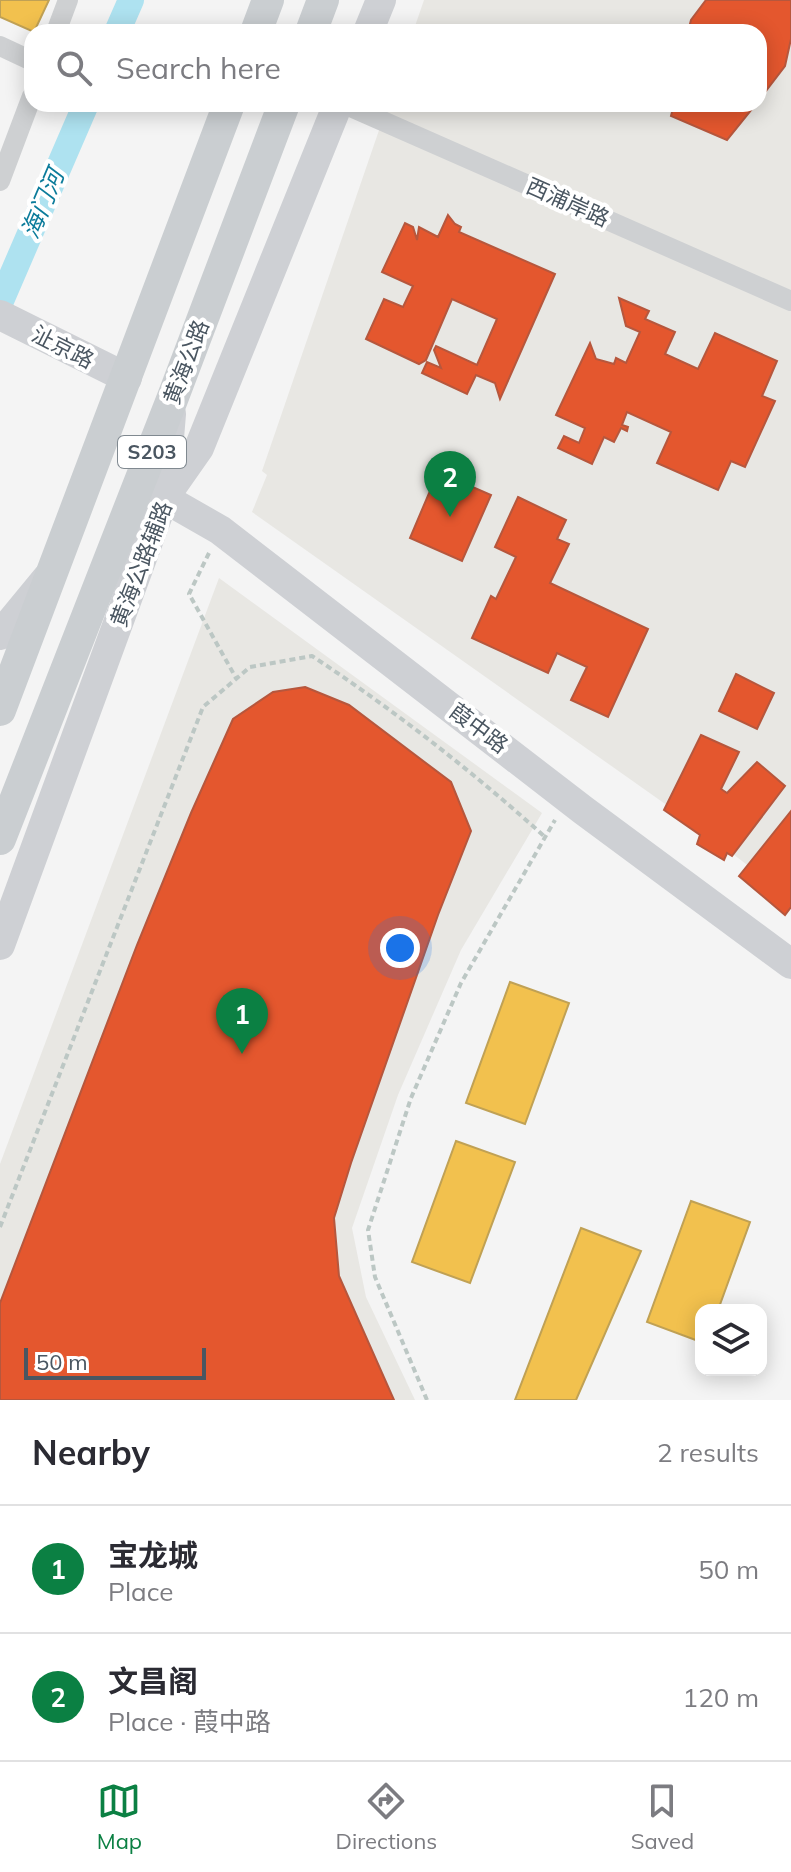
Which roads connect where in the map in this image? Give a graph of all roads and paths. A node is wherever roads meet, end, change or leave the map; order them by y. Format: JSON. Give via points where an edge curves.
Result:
{"nodes":[{"id":1,"x":68,"y":0,"type":"edge"},
{"id":2,"x":268,"y":0,"type":"edge"},
{"id":3,"x":323,"y":0,"type":"edge"},
{"id":4,"x":381,"y":0,"type":"edge"},
{"id":5,"x":59,"y":24,"type":"edge"},
{"id":6,"x":259,"y":24,"type":"edge"},
{"id":7,"x":314,"y":24,"type":"edge"},
{"id":8,"x":371,"y":24,"type":"edge"},
{"id":9,"x":0,"y":46,"type":"edge"},
{"id":10,"x":24,"y":57,"type":"edge"},
{"id":11,"x":26,"y":112,"type":"edge"},
{"id":12,"x":226,"y":112,"type":"edge"},
{"id":13,"x":281,"y":112,"type":"edge"},
{"id":14,"x":338,"y":112,"type":"edge"},
{"id":15,"x":359,"y":112,"type":"edge"},
{"id":16,"x":0,"y":181,"type":"edge"},
{"id":17,"x":791,"y":301,"type":"edge"},
{"id":18,"x":0,"y":315,"type":"edge"},
{"id":19,"x":127,"y":378,"type":"junction"},
{"id":20,"x":173,"y":397,"type":"junction"},
{"id":21,"x":164,"y":498,"type":"junction"},
{"id":22,"x":220,"y":530,"type":"junction"},
{"id":23,"x":53,"y":570,"type":"junction"},
{"id":24,"x":0,"y":635,"type":"edge"},
{"id":25,"x":236,"y":678,"type":"junction"},
{"id":26,"x":0,"y":710,"type":"edge"},
{"id":27,"x":569,"y":797,"type":"junction"},
{"id":28,"x":545,"y":837,"type":"junction"},
{"id":29,"x":0,"y":839,"type":"edge"},
{"id":30,"x":0,"y":945,"type":"edge"},
{"id":31,"x":791,"y":964,"type":"edge"},
{"id":32,"x":0,"y":1227,"type":"edge"},
{"id":33,"x":427,"y":1400,"type":"edge"}],
"edges":[{"from":1,"to":5,"type":"street"},
{"from":2,"to":6,"type":"main road"},
{"from":3,"to":7,"type":"main road"},
{"from":4,"to":8,"type":"main road"},
{"from":9,"to":10,"type":"street"},
{"from":11,"to":16,"type":"street"},
{"from":12,"to":19,"type":"main road","number":"S203"},
{"from":13,"to":20,"type":"main road","name":"黄海公路","number":"S203"},
{"from":14,"to":21,"type":"main road","name":"黄海公路辅路","via":[[199,448]]},
{"from":15,"to":17,"type":"street","name":"西浦岸路"},
{"from":18,"to":19,"type":"main road","name":"沚京路"},
{"from":19,"to":23,"type":"main road","number":"S203"},
{"from":20,"to":21,"type":"main road"},
{"from":20,"to":29,"type":"main road","name":"黄海公路","number":"S203"},
{"from":21,"to":22,"type":"main road","name":"葭中路"},
{"from":21,"to":30,"type":"main road","name":"黄海公路辅路"},
{"from":22,"to":25,"type":"path","via":[[189,594]]},
{"from":22,"to":27,"type":"main road","name":"葭中路"},
{"from":23,"to":24,"type":"main road"},
{"from":23,"to":26,"type":"main road","number":"S203"},
{"from":25,"to":28,"type":"path","via":[[250,667],[312,656],[469,772]]},
{"from":25,"to":32,"type":"path","via":[[203,707]]},
{"from":27,"to":28,"type":"path"},
{"from":27,"to":31,"type":"main road","name":"葭中路"},
{"from":28,"to":33,"type":"path","via":[[461,983],[411,1098],[368,1230],[375,1277]]}]}
